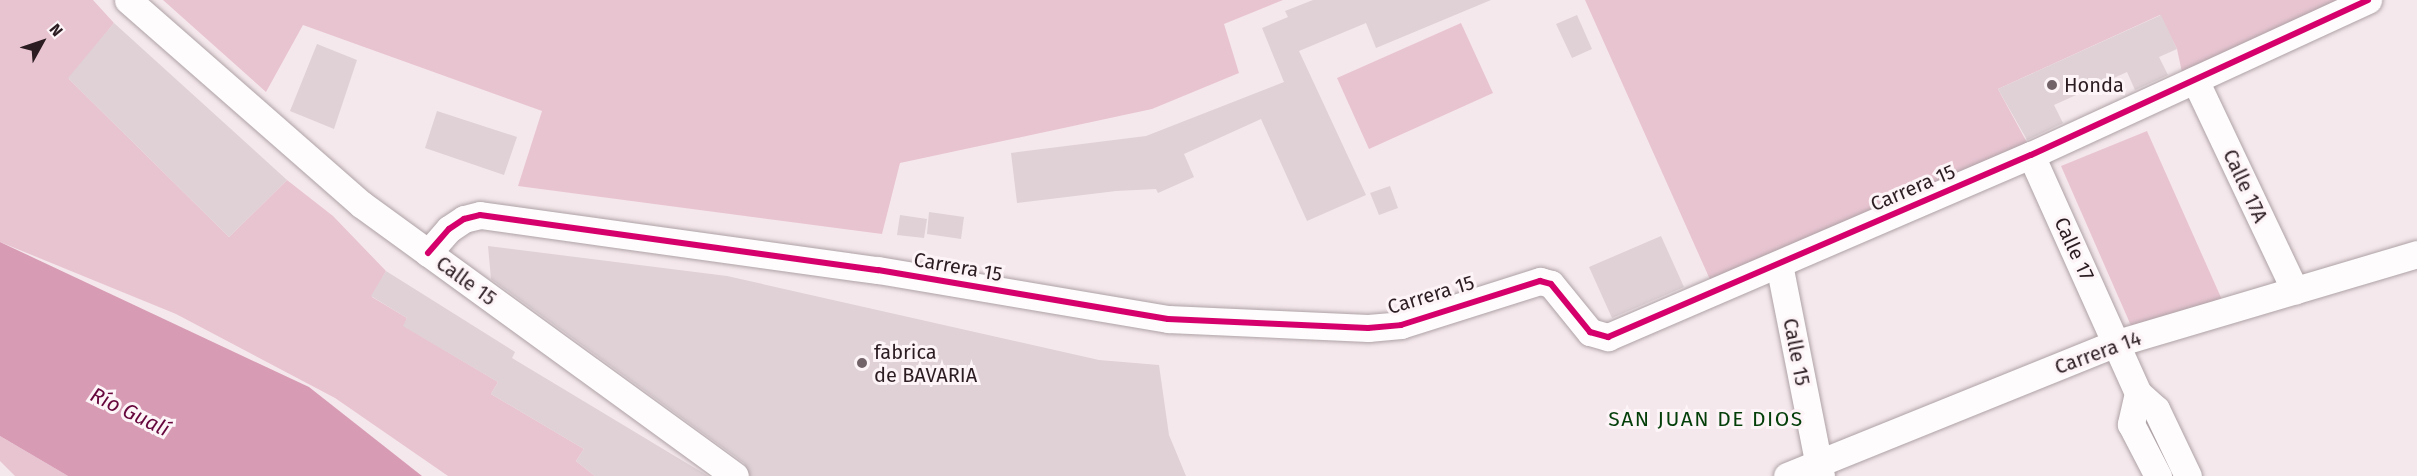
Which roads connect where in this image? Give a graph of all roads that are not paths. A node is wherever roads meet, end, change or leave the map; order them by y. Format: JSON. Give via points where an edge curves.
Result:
{"nodes":[{"id":1,"x":128,"y":0,"type":"edge"},
{"id":2,"x":2368,"y":0,"type":"edge"},
{"id":3,"x":2195,"y":80,"type":"junction"},
{"id":4,"x":2031,"y":156,"type":"junction"},
{"id":5,"x":428,"y":253,"type":"junction"},
{"id":6,"x":2417,"y":254,"type":"edge"},
{"id":7,"x":1779,"y":264,"type":"junction"},
{"id":8,"x":2295,"y":291,"type":"junction"},
{"id":9,"x":2117,"y":343,"type":"junction"},
{"id":10,"x":2138,"y":393,"type":"junction"},
{"id":11,"x":1820,"y":470,"type":"edge"},
{"id":12,"x":735,"y":476,"type":"edge"},
{"id":13,"x":1787,"y":476,"type":"edge"},
{"id":14,"x":2158,"y":476,"type":"edge"},
{"id":15,"x":2188,"y":476,"type":"edge"}],
"edges":[{"from":1,"to":5,"type":"street","name":"Calle 15","via":[[361,204]]},
{"from":2,"to":3,"type":"street","name":"Carrera 15"},
{"from":3,"to":4,"type":"street","name":"Carrera 15"},
{"from":3,"to":8,"type":"street","name":"Calle 17A"},
{"from":4,"to":7,"type":"street","name":"Carrera 15"},
{"from":4,"to":9,"type":"street","name":"Calle 17"},
{"from":5,"to":7,"type":"street","name":"Carrera 15","via":[[450,229],[464,219],[480,215],[878,270],[1168,319],[1356,328],[1401,325],[1540,280],[1551,284],[1590,332],[1608,337]]},
{"from":5,"to":12,"type":"street","name":"Calle 15"},
{"from":6,"to":8,"type":"street","name":"Carrera 14"},
{"from":7,"to":11,"type":"street","name":"Calle 15"},
{"from":8,"to":9,"type":"street","name":"Carrera 14"},
{"from":9,"to":10,"type":"street","name":"Calle 17"},
{"from":9,"to":11,"type":"street","name":"Carrera 14"},
{"from":10,"to":14,"type":"street","via":[[2131,424]]},
{"from":10,"to":15,"type":"street","via":[[2156,408]]},
{"from":11,"to":13,"type":"street","name":"Carrera 14"}]}
